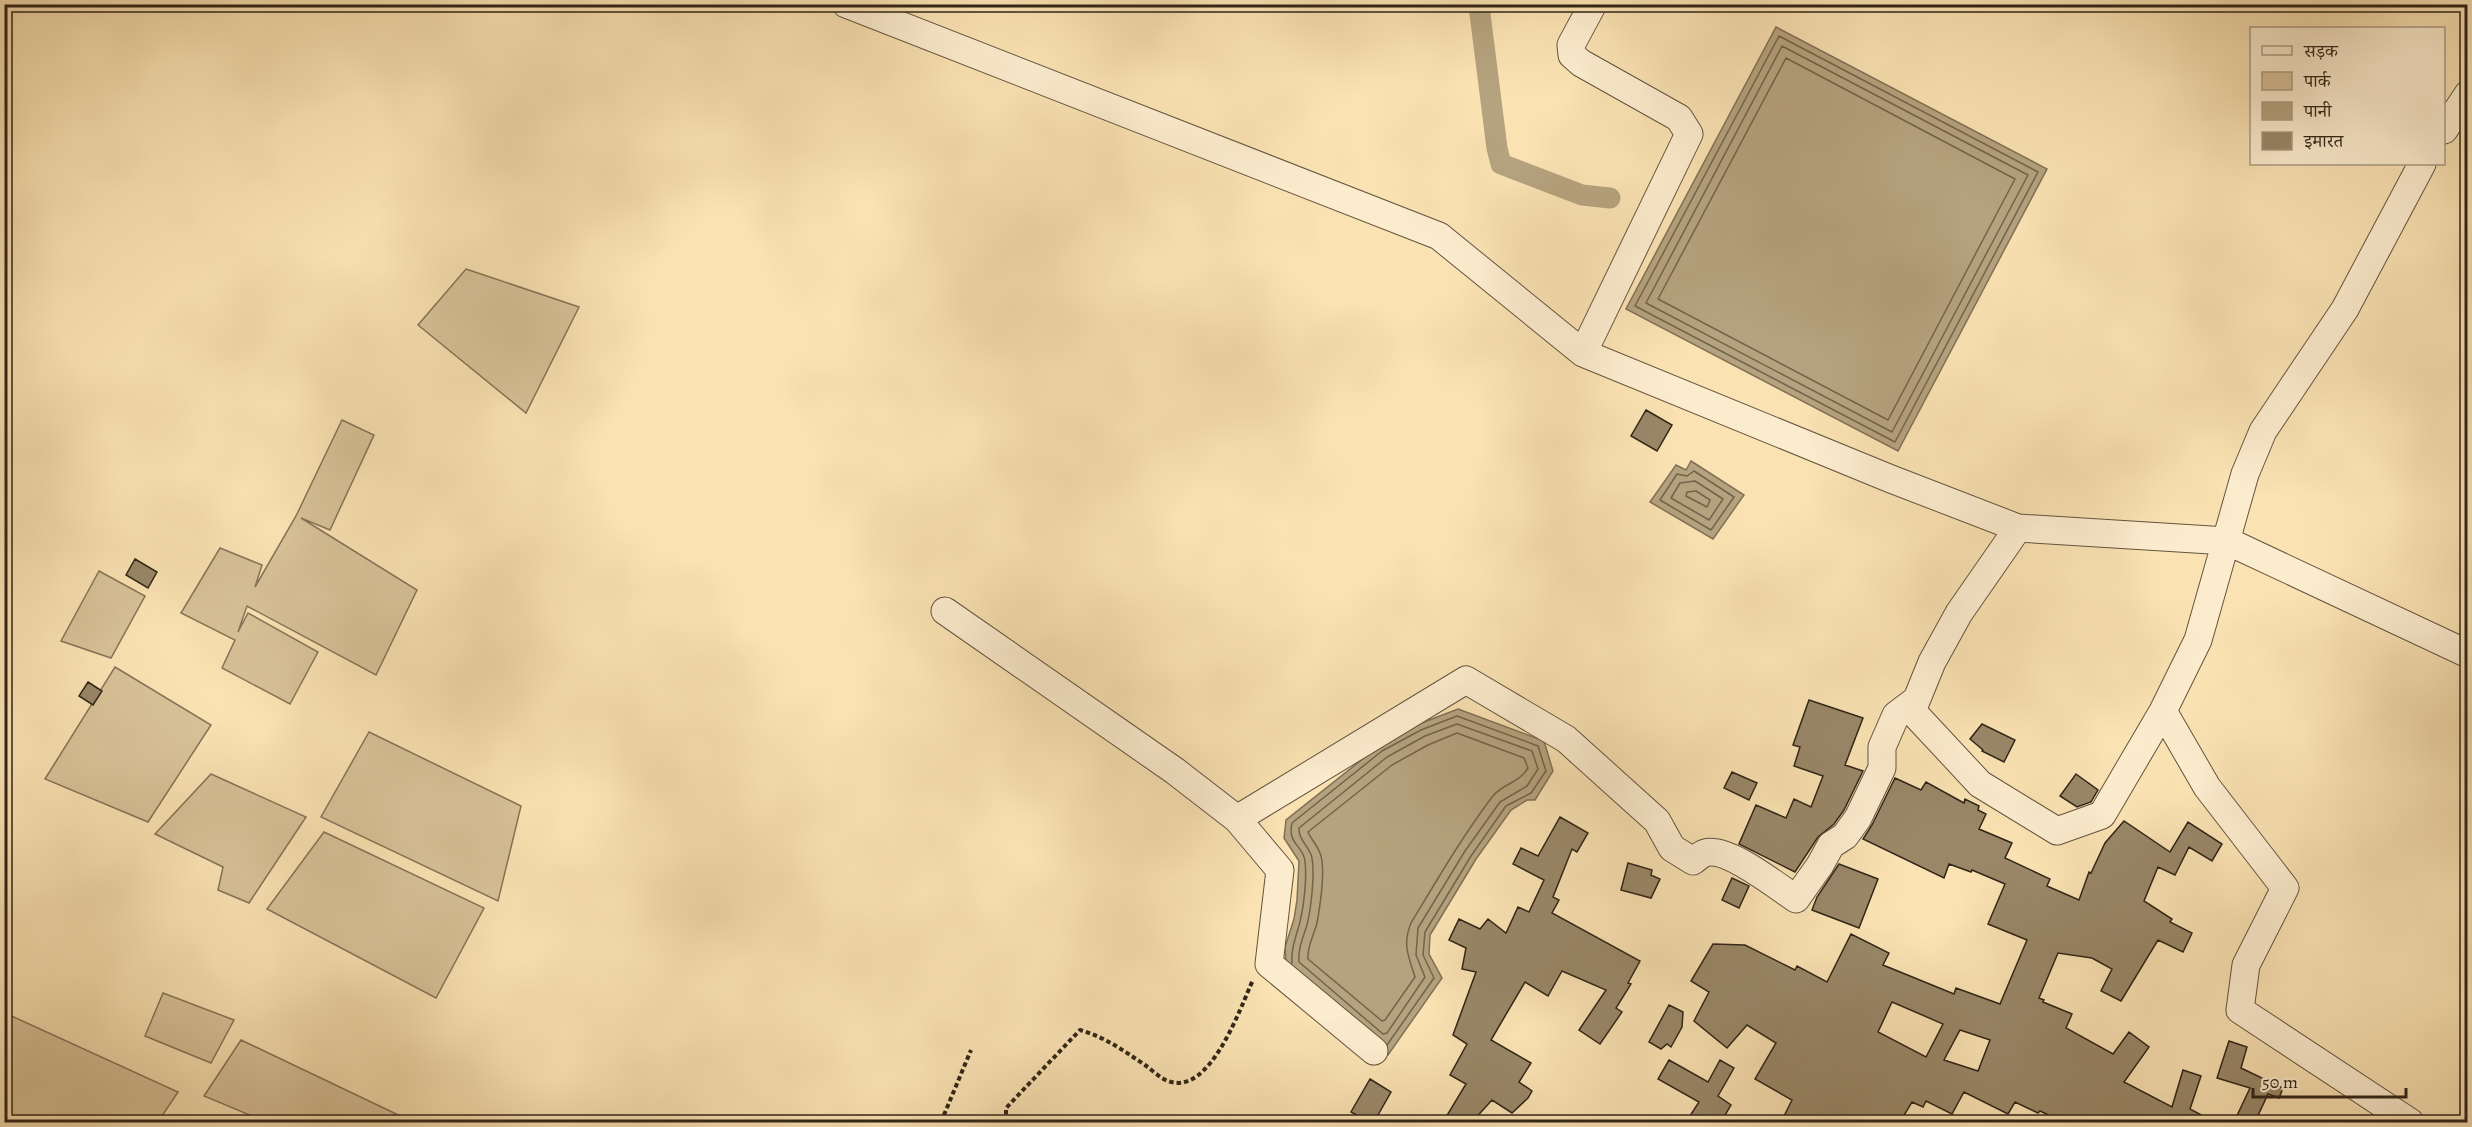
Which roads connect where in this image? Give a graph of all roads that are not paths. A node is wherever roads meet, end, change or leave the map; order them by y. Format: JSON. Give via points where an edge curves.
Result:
{"nodes":[{"id":1,"x":846,"y":4,"type":"edge"},
{"id":2,"x":1593,"y":4,"type":"edge"},
{"id":3,"x":2468,"y":94,"type":"edge"},
{"id":4,"x":2445,"y":128,"type":"edge"},
{"id":5,"x":2421,"y":165,"type":"edge"},
{"id":6,"x":1583,"y":352,"type":"junction"},
{"id":7,"x":2018,"y":528,"type":"junction"},
{"id":8,"x":2227,"y":541,"type":"junction"},
{"id":9,"x":945,"y":611,"type":"dead end"},
{"id":10,"x":2468,"y":654,"type":"edge"},
{"id":11,"x":1916,"y":700,"type":"junction"},
{"id":12,"x":2163,"y":711,"type":"junction"},
{"id":13,"x":1237,"y":819,"type":"junction"},
{"id":14,"x":1374,"y":1051,"type":"dead end"},
{"id":15,"x":2410,"y":1122,"type":"edge"}],
"edges":[{"from":1,"to":6,"type":"street","via":[[1439,236]]},
{"from":2,"to":6,"type":"street","via":[[1571,45],[1572,55],[1679,118],[1689,134]]},
{"from":3,"to":4,"type":"street"},
{"from":5,"to":8,"type":"street","via":[[2345,309],[2263,431],[2245,474]]},
{"from":6,"to":7,"type":"street"},
{"from":7,"to":8,"type":"street"},
{"from":7,"to":11,"type":"street","via":[[1959,613]]},
{"from":8,"to":10,"type":"street"},
{"from":8,"to":12,"type":"street","via":[[2198,640]]},
{"from":9,"to":13,"type":"street","via":[[1175,771]]},
{"from":11,"to":12,"type":"street","via":[[1912,711],[1980,784],[2057,831],[2102,815]]},
{"from":11,"to":13,"type":"street","via":[[1896,715],[1882,747],[1882,768],[1858,818],[1845,836],[1831,845],[1796,899],[1749,867],[1719,853],[1706,852],[1694,861],[1672,848],[1657,821],[1566,740],[1466,680]]},
{"from":12,"to":15,"type":"street","via":[[2207,787],[2285,888],[2246,965],[2240,1010]]},
{"from":13,"to":14,"type":"street","via":[[1280,870],[1269,964]]}]}
